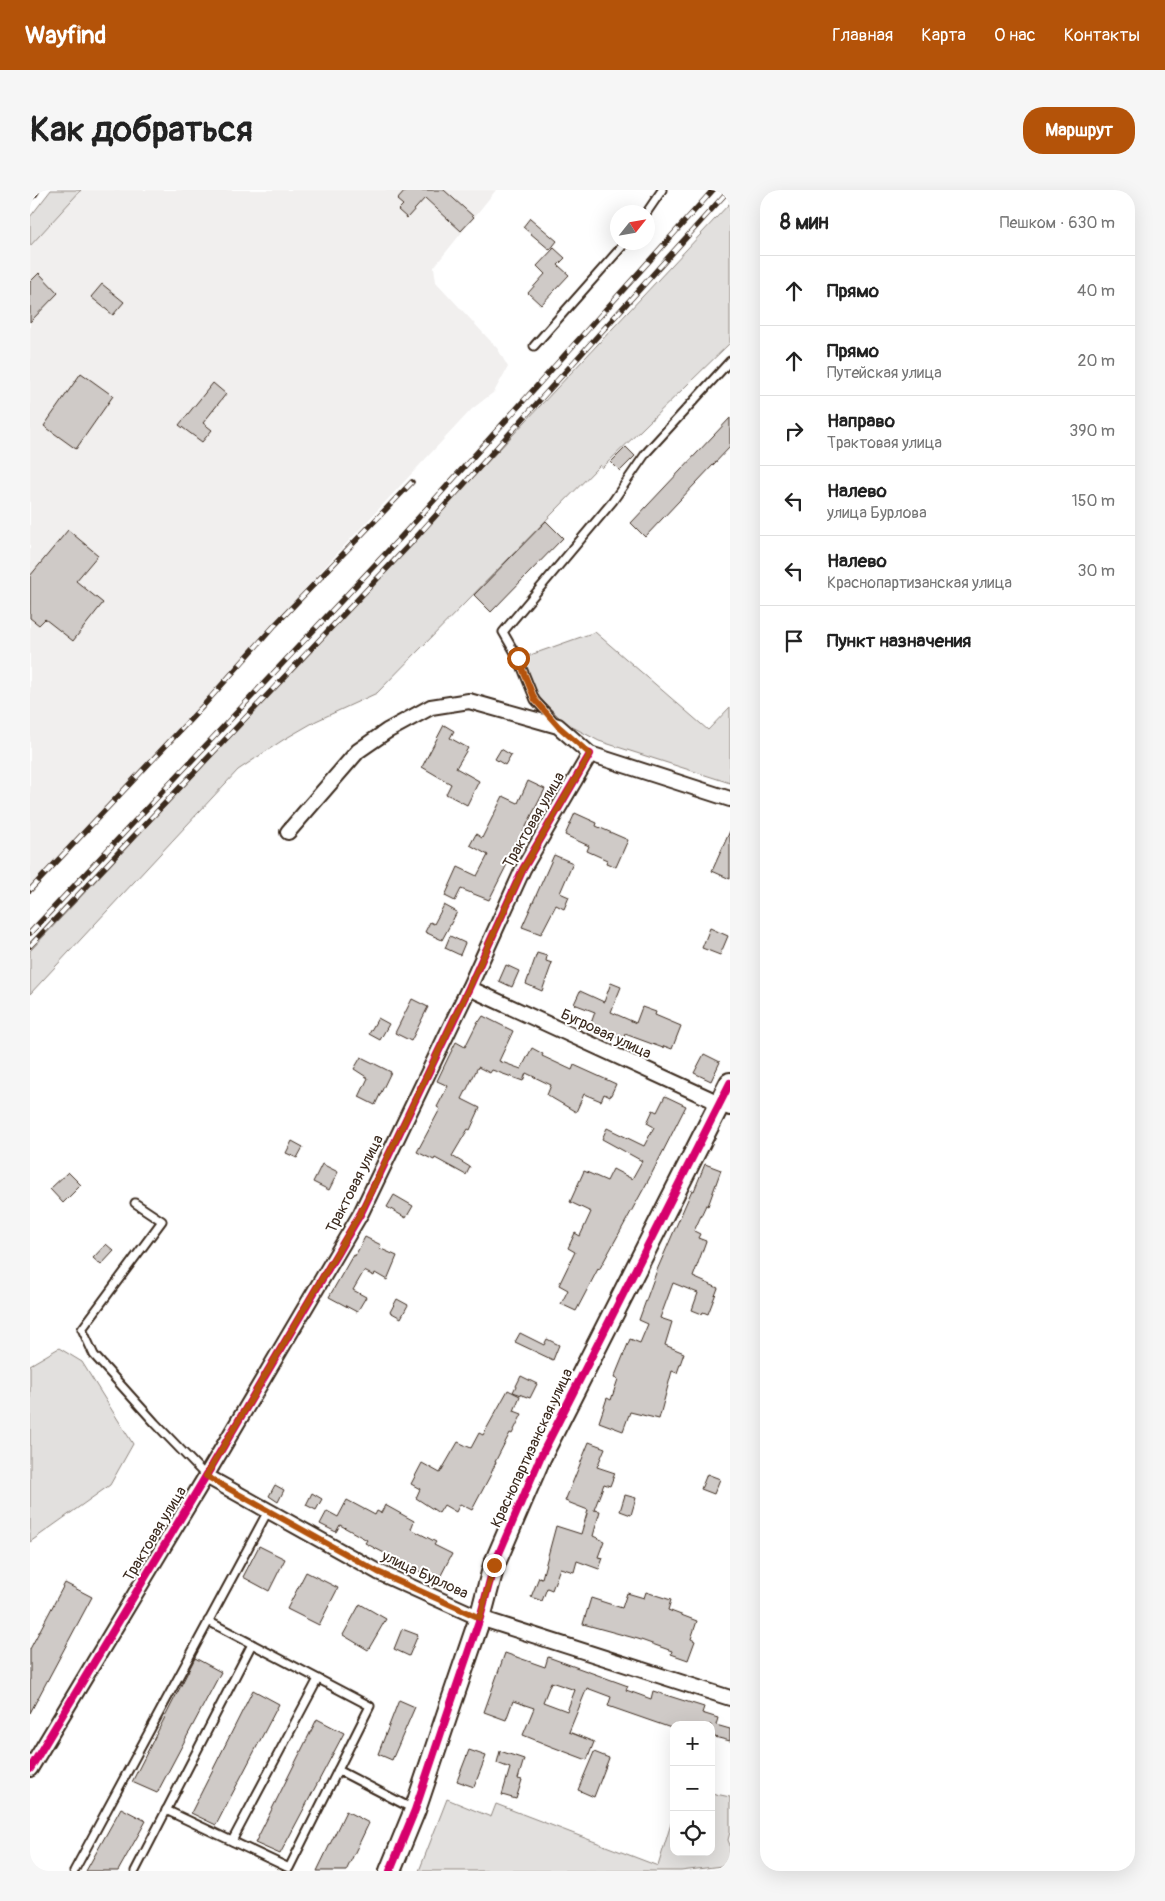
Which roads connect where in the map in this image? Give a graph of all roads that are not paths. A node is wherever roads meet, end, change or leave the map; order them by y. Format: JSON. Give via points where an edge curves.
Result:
{"nodes":[{"id":1,"x":662,"y":190,"type":"edge"},
{"id":2,"x":652,"y":205,"type":"edge"},
{"id":3,"x":619,"y":250,"type":"edge"},
{"id":4,"x":534,"y":346,"type":"dead end"},
{"id":5,"x":730,"y":361,"type":"edge"},
{"id":6,"x":558,"y":726,"type":"junction"},
{"id":7,"x":590,"y":754,"type":"junction"},
{"id":8,"x":730,"y":799,"type":"edge"},
{"id":9,"x":288,"y":832,"type":"dead end"},
{"id":10,"x":469,"y":988,"type":"junction"},
{"id":11,"x":730,"y":1083,"type":"edge"},
{"id":12,"x":724,"y":1106,"type":"edge"},
{"id":13,"x":135,"y":1203,"type":"dead end"},
{"id":14,"x":206,"y":1476,"type":"junction"},
{"id":15,"x":268,"y":1510,"type":"junction"},
{"id":16,"x":480,"y":1618,"type":"junction"},
{"id":17,"x":208,"y":1622,"type":"junction"},
{"id":18,"x":252,"y":1644,"type":"junction"},
{"id":19,"x":318,"y":1679,"type":"junction"},
{"id":20,"x":730,"y":1698,"type":"edge"},
{"id":21,"x":30,"y":1768,"type":"edge"},
{"id":22,"x":338,"y":1770,"type":"junction"},
{"id":23,"x":166,"y":1810,"type":"junction"},
{"id":24,"x":414,"y":1810,"type":"junction"},
{"id":25,"x":232,"y":1841,"type":"junction"},
{"id":26,"x":74,"y":1871,"type":"edge"},
{"id":27,"x":134,"y":1871,"type":"edge"},
{"id":28,"x":390,"y":1871,"type":"edge"}],
"edges":[{"from":1,"to":2,"type":"lane"},
{"from":3,"to":4,"type":"lane"},
{"from":5,"to":6,"type":"lane","via":[[646,453],[614,501],[503,632],[518,658],[535,700]]},
{"from":6,"to":7,"type":"street"},
{"from":6,"to":9,"type":"street","via":[[469,701],[430,707],[358,751]]},
{"from":7,"to":8,"type":"street"},
{"from":7,"to":10,"type":"street","name":"Трактовая улица","via":[[523,869]]},
{"from":10,"to":12,"type":"street","name":"Бугровая улица"},
{"from":10,"to":14,"type":"street","name":"Трактовая улица","via":[[361,1212]]},
{"from":11,"to":12,"type":"street","name":"Краснопартизанская улица"},
{"from":12,"to":16,"type":"street","name":"Краснопартизанская улица","via":[[540,1458],[494,1565]]},
{"from":13,"to":14,"type":"lane","via":[[162,1220],[82,1329],[94,1355]]},
{"from":14,"to":15,"type":"street","name":"улица Бурлова"},
{"from":14,"to":21,"type":"street","name":"Трактовая улица"},
{"from":15,"to":16,"type":"street","name":"улица Бурлова","via":[[378,1572]]},
{"from":15,"to":17,"type":"lane"},
{"from":16,"to":20,"type":"street","name":"улица Бурлова"},
{"from":16,"to":24,"type":"street","name":"Краснопартизанская улица"},
{"from":17,"to":18,"type":"lane"},
{"from":17,"to":26,"type":"lane"},
{"from":18,"to":19,"type":"lane"},
{"from":18,"to":23,"type":"lane"},
{"from":19,"to":22,"type":"lane","via":[[370,1706]]},
{"from":19,"to":25,"type":"lane"},
{"from":22,"to":24,"type":"lane"},
{"from":22,"to":25,"type":"lane","via":[[289,1868]]},
{"from":23,"to":25,"type":"lane"},
{"from":23,"to":27,"type":"lane"},
{"from":24,"to":28,"type":"street","name":"Краснопартизанская улица"}]}
